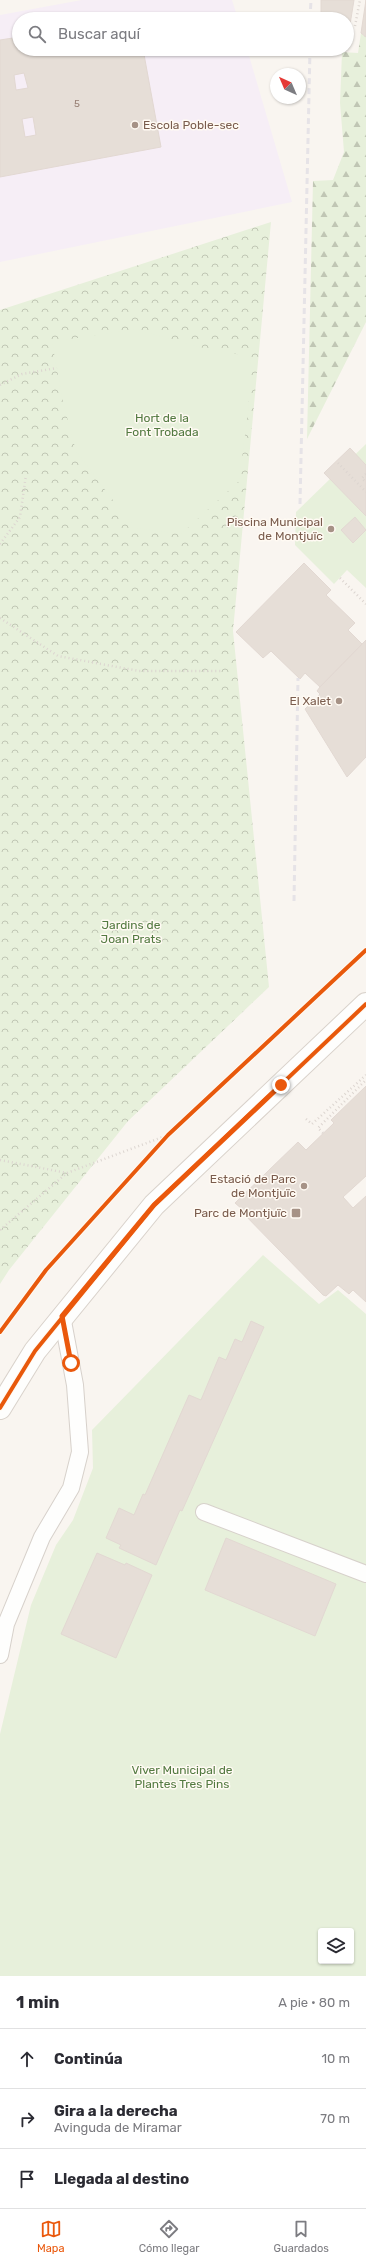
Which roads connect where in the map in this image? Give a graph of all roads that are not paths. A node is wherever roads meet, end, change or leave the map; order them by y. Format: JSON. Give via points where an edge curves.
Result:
{"nodes":[{"id":1,"x":366,"y":1004,"type":"edge"},
{"id":2,"x":62,"y":1316,"type":"junction"},
{"id":3,"x":0,"y":1408,"type":"edge"},
{"id":4,"x":204,"y":1512,"type":"dead end"},
{"id":5,"x":366,"y":1574,"type":"edge"},
{"id":6,"x":0,"y":1655,"type":"edge"}],
"edges":[{"from":1,"to":2,"type":"street","via":[[154,1205]]},
{"from":2,"to":3,"type":"street","via":[[35,1351]]},
{"from":2,"to":6,"type":"lane","via":[[75,1385],[80,1452],[71,1488],[42,1537],[8,1618]]},
{"from":4,"to":5,"type":"lane"}]}
